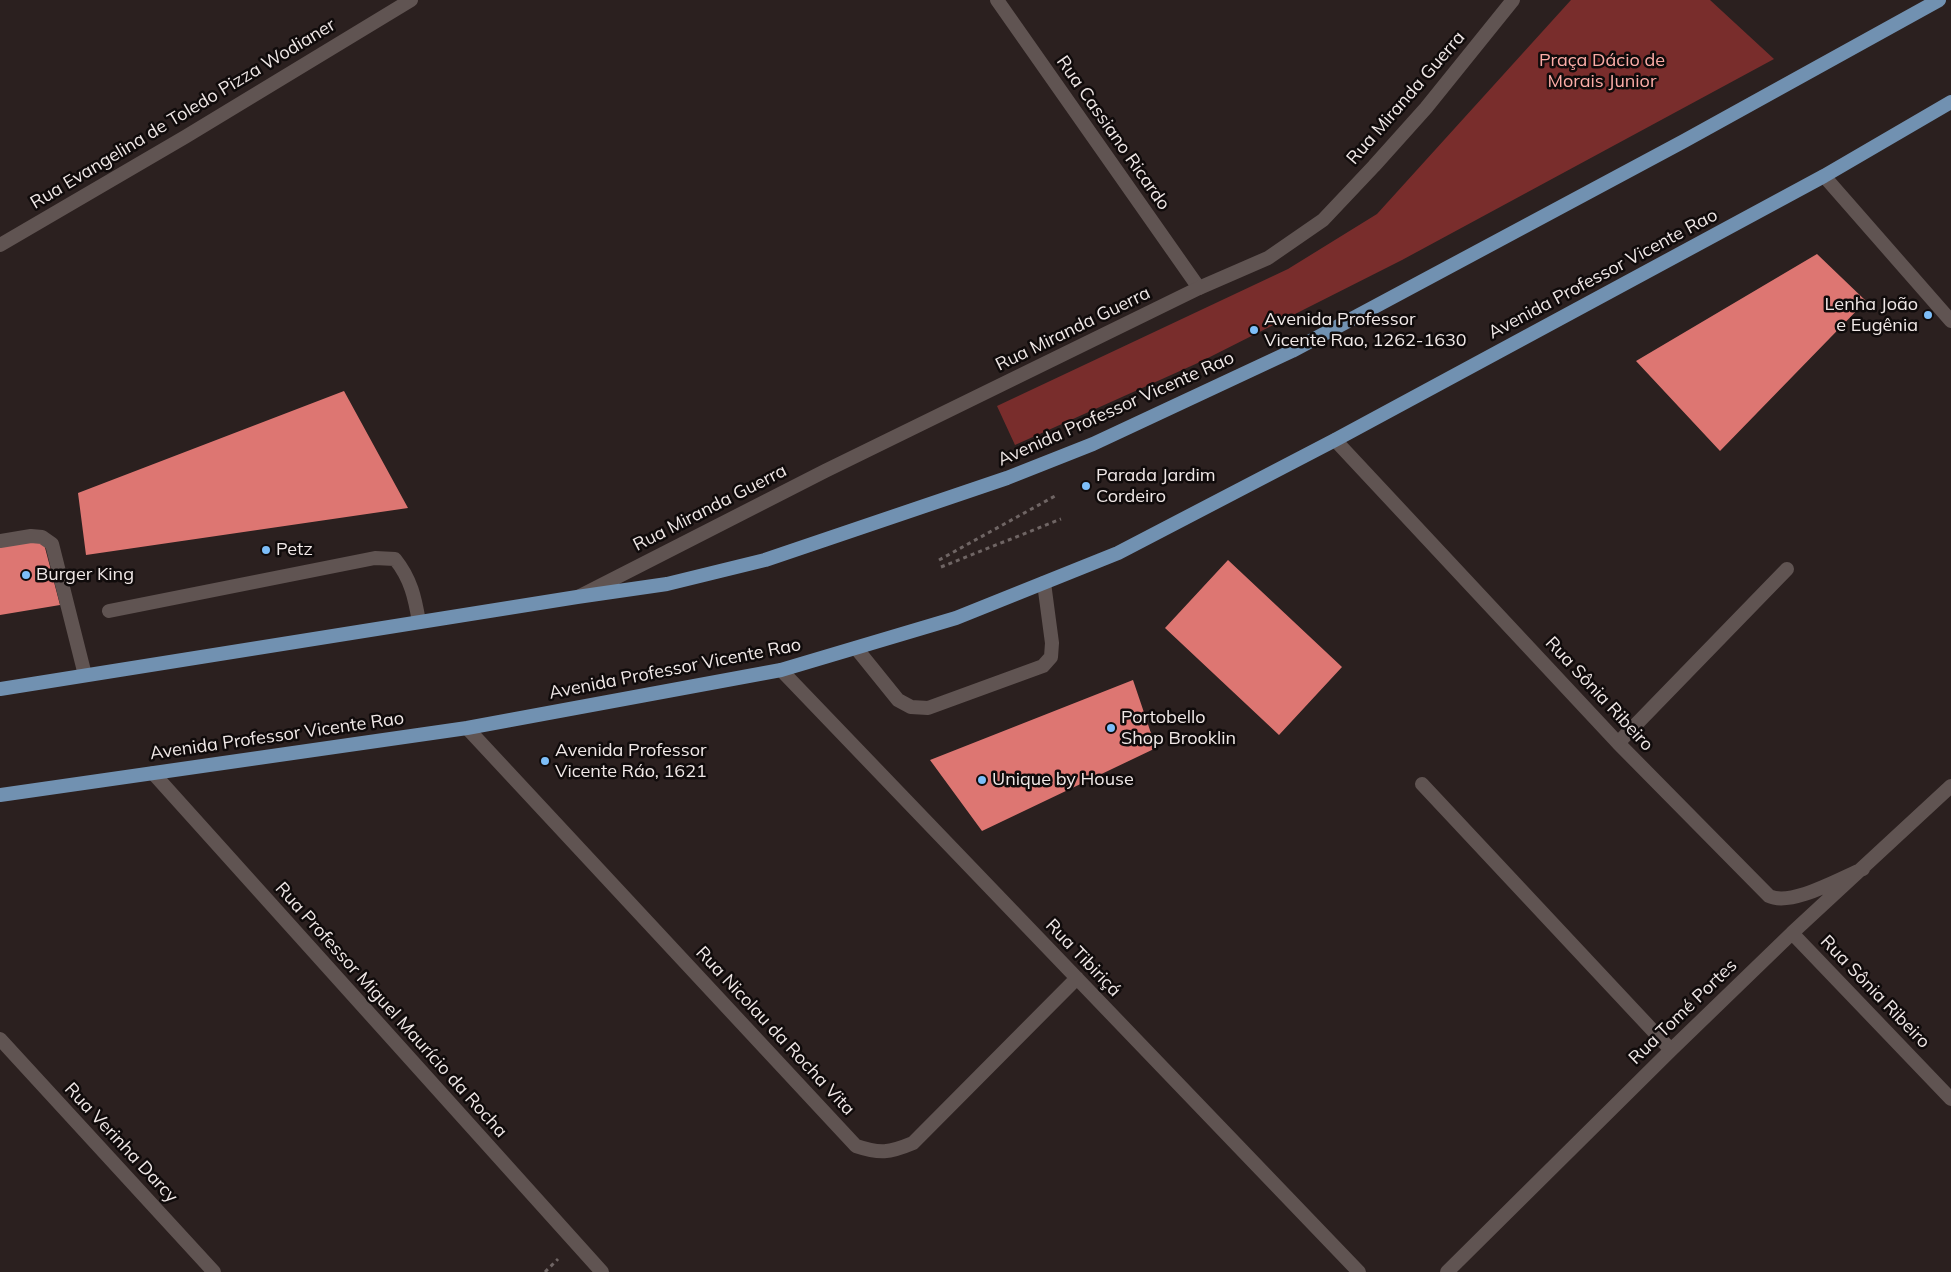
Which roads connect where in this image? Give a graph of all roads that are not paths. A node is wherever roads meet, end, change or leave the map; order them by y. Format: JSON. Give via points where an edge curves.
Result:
{"nodes":[{"id":1,"x":411,"y":0,"type":"edge"},
{"id":2,"x":997,"y":0,"type":"edge"},
{"id":3,"x":1513,"y":0,"type":"edge"},
{"id":4,"x":1938,"y":0,"type":"edge"},
{"id":5,"x":1951,"y":102,"type":"edge"},
{"id":6,"x":1824,"y":176,"type":"junction"},
{"id":7,"x":0,"y":244,"type":"edge"},
{"id":8,"x":1199,"y":288,"type":"junction"},
{"id":9,"x":1951,"y":321,"type":"edge"},
{"id":10,"x":1335,"y":440,"type":"junction"},
{"id":11,"x":0,"y":541,"type":"edge"},
{"id":12,"x":1787,"y":569,"type":"dead end"},
{"id":13,"x":1044,"y":583,"type":"junction"},
{"id":14,"x":577,"y":597,"type":"junction"},
{"id":15,"x":109,"y":611,"type":"dead end"},
{"id":16,"x":419,"y":622,"type":"junction"},
{"id":17,"x":856,"y":648,"type":"junction"},
{"id":18,"x":781,"y":670,"type":"junction"},
{"id":19,"x":85,"y":675,"type":"junction"},
{"id":20,"x":0,"y":689,"type":"edge"},
{"id":21,"x":468,"y":728,"type":"junction"},
{"id":22,"x":1618,"y":743,"type":"junction"},
{"id":23,"x":153,"y":773,"type":"junction"},
{"id":24,"x":1422,"y":784,"type":"dead end"},
{"id":25,"x":1951,"y":786,"type":"edge"},
{"id":26,"x":0,"y":795,"type":"edge"},
{"id":27,"x":1863,"y":869,"type":"junction"},
{"id":28,"x":1792,"y":933,"type":"junction"},
{"id":29,"x":1076,"y":978,"type":"junction"},
{"id":30,"x":0,"y":1039,"type":"edge"},
{"id":31,"x":1670,"y":1050,"type":"junction"},
{"id":32,"x":1951,"y":1099,"type":"edge"},
{"id":33,"x":214,"y":1272,"type":"edge"},
{"id":34,"x":602,"y":1272,"type":"edge"},
{"id":35,"x":1359,"y":1272,"type":"edge"},
{"id":36,"x":1447,"y":1272,"type":"edge"}],
"edges":[{"from":1,"to":7,"type":"street","name":"Rua Evangelina de Toledo Pizza Wodianer"},
{"from":2,"to":8,"type":"street","name":"Rua Cassiano Ricardo"},
{"from":3,"to":8,"type":"street","name":"Rua Miranda Guerra","via":[[1426,108],[1322,220],[1268,258]]},
{"from":4,"to":14,"type":"main road","name":"Avenida Professor Vicente Rao","via":[[1684,141],[1292,351],[1093,444],[1007,478],[765,560],[666,584]]},
{"from":5,"to":6,"type":"main road","name":"Avenida Professor Vicente Rao"},
{"from":6,"to":9,"type":"street"},
{"from":6,"to":10,"type":"main road","name":"Avenida Professor Vicente Rao"},
{"from":8,"to":14,"type":"street","name":"Rua Miranda Guerra","via":[[834,466]]},
{"from":10,"to":13,"type":"main road","name":"Avenida Professor Vicente Rao","via":[[1118,553]]},
{"from":10,"to":22,"type":"street","name":"Rua Sônia Ribeiro"},
{"from":11,"to":19,"type":"street","via":[[31,536],[42,537],[52,544]]},
{"from":12,"to":22,"type":"street"},
{"from":13,"to":17,"type":"main road","name":"Avenida Professor Vicente Rao","via":[[956,618]]},
{"from":13,"to":17,"type":"street","via":[[1052,642],[1051,656],[1042,666],[928,708],[910,707],[898,700]]},
{"from":14,"to":16,"type":"main road","name":"Avenida Professor Vicente Rao"},
{"from":15,"to":16,"type":"street","via":[[375,558],[395,559],[406,573]]},
{"from":16,"to":19,"type":"main road","name":"Avenida Professor Vicente Rao"},
{"from":17,"to":18,"type":"main road","name":"Avenida Professor Vicente Rao"},
{"from":18,"to":21,"type":"main road","name":"Avenida Professor Vicente Rao"},
{"from":18,"to":29,"type":"street","name":"Rua Tibiriçá"},
{"from":19,"to":20,"type":"main road","name":"Avenida Professor Vicente Rao"},
{"from":21,"to":23,"type":"main road","name":"Avenida Professor Vicente Rao"},
{"from":21,"to":29,"type":"street","name":"Rua Nicolau da Rocha Vita","via":[[856,1146],[884,1152],[912,1143]]},
{"from":22,"to":27,"type":"street","name":"Rua Sônia Ribeiro","via":[[1769,896],[1793,898]]},
{"from":23,"to":26,"type":"main road","name":"Avenida Professor Vicente Rao"},
{"from":23,"to":34,"type":"street","name":"Rua Professor Miguel Maurício da Rocha"},
{"from":24,"to":31,"type":"street"},
{"from":25,"to":27,"type":"street","name":"Rua Tomé Portes"},
{"from":27,"to":28,"type":"street","name":"Rua Tomé Portes"},
{"from":28,"to":31,"type":"street","name":"Rua Tomé Portes"},
{"from":28,"to":32,"type":"street","name":"Rua Sônia Ribeiro"},
{"from":29,"to":35,"type":"street","name":"Rua Tibiriçá"},
{"from":30,"to":33,"type":"street","name":"Rua Verinha Darcy"},
{"from":31,"to":36,"type":"street","name":"Rua Tomé Portes"}]}
